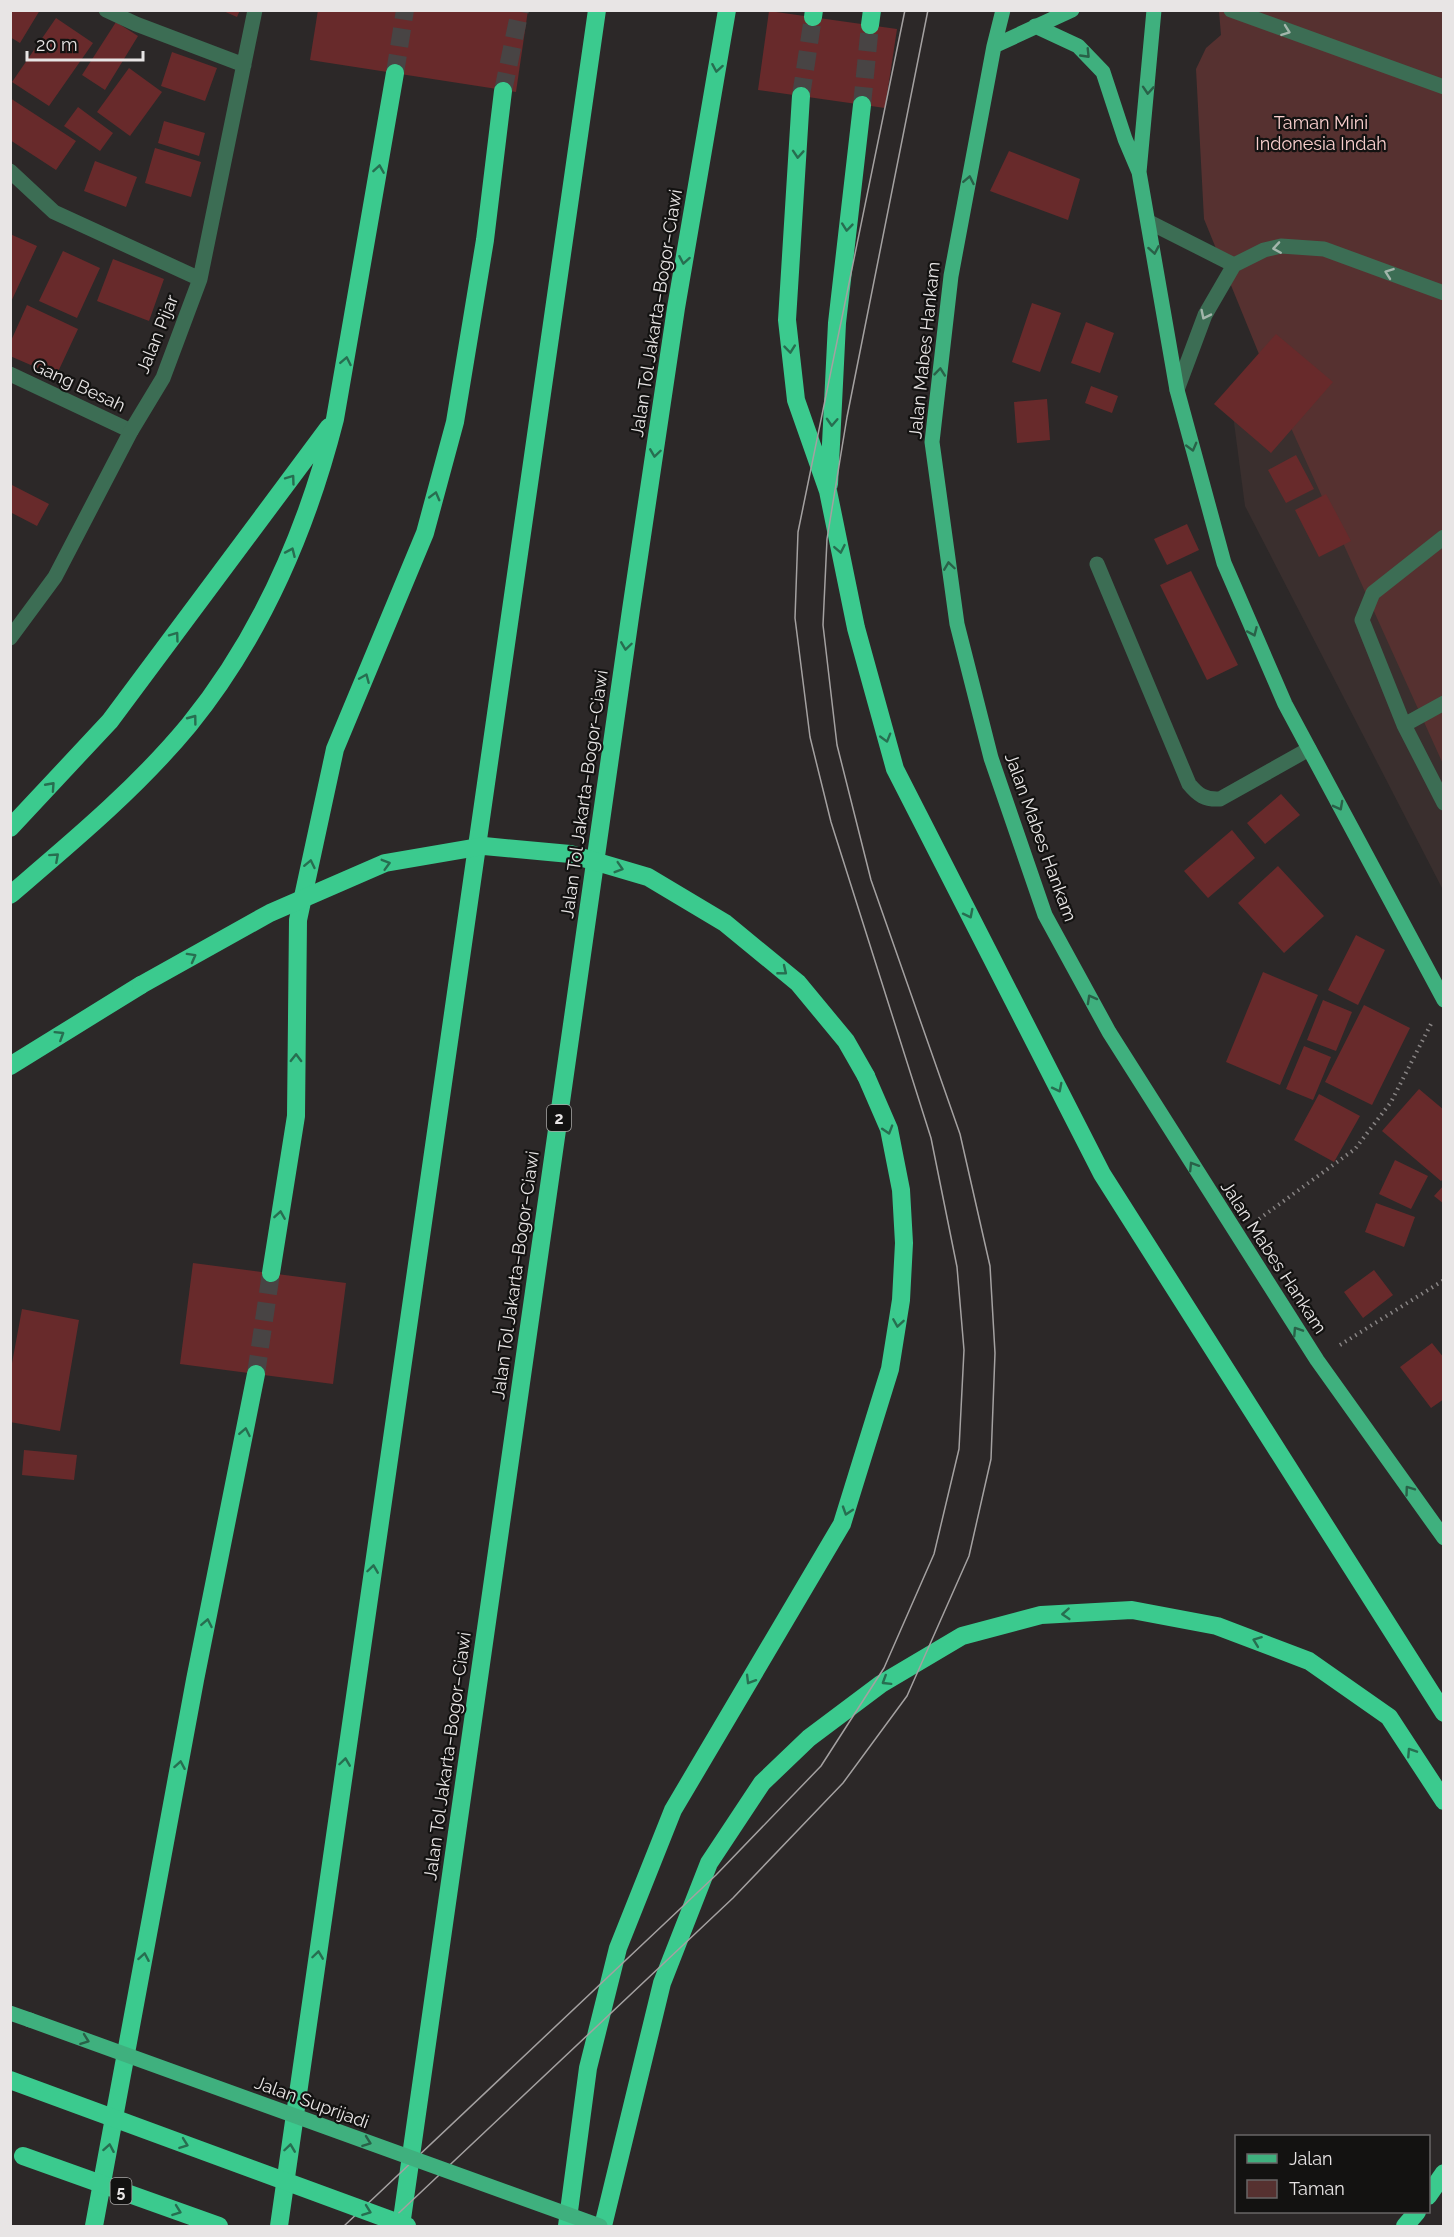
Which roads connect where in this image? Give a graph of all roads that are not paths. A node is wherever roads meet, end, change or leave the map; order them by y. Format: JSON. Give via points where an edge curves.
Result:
{"nodes":[{"id":1,"x":106,"y":10,"type":"edge"},
{"id":2,"x":255,"y":10,"type":"edge"},
{"id":3,"x":597,"y":10,"type":"edge"},
{"id":4,"x":727,"y":10,"type":"edge"},
{"id":5,"x":1003,"y":10,"type":"edge"},
{"id":6,"x":1072,"y":10,"type":"edge"},
{"id":7,"x":1154,"y":10,"type":"edge"},
{"id":8,"x":1231,"y":10,"type":"edge"},
{"id":9,"x":1035,"y":26,"type":"junction"},
{"id":10,"x":994,"y":46,"type":"junction"},
{"id":11,"x":244,"y":64,"type":"junction"},
{"id":12,"x":395,"y":73,"type":"tunnel mouth"},
{"id":13,"x":1443,"y":87,"type":"edge"},
{"id":14,"x":503,"y":90,"type":"tunnel mouth"},
{"id":15,"x":801,"y":96,"type":"tunnel mouth"},
{"id":16,"x":862,"y":105,"type":"tunnel mouth"},
{"id":17,"x":10,"y":171,"type":"edge"},
{"id":18,"x":1139,"y":172,"type":"junction"},
{"id":19,"x":1149,"y":222,"type":"junction"},
{"id":20,"x":1234,"y":265,"type":"junction"},
{"id":21,"x":200,"y":279,"type":"junction"},
{"id":22,"x":1443,"y":293,"type":"edge"},
{"id":23,"x":10,"y":374,"type":"edge"},
{"id":24,"x":1178,"y":390,"type":"junction"},
{"id":25,"x":335,"y":418,"type":"junction"},
{"id":26,"x":131,"y":431,"type":"junction"},
{"id":27,"x":828,"y":491,"type":"junction"},
{"id":28,"x":1443,"y":537,"type":"edge"},
{"id":29,"x":1096,"y":564,"type":"dead end"},
{"id":30,"x":10,"y":638,"type":"edge"},
{"id":31,"x":1443,"y":703,"type":"edge"},
{"id":32,"x":1404,"y":725,"type":"junction"},
{"id":33,"x":1309,"y":749,"type":"junction"},
{"id":34,"x":1443,"y":803,"type":"edge"},
{"id":35,"x":10,"y":828,"type":"edge"},
{"id":36,"x":10,"y":895,"type":"edge"},
{"id":37,"x":1443,"y":1000,"type":"edge"},
{"id":38,"x":10,"y":1066,"type":"edge"},
{"id":39,"x":271,"y":1273,"type":"tunnel mouth"},
{"id":40,"x":256,"y":1374,"type":"tunnel mouth"},
{"id":41,"x":1443,"y":1538,"type":"edge"},
{"id":42,"x":1443,"y":1713,"type":"edge"},
{"id":43,"x":1443,"y":1801,"type":"edge"},
{"id":44,"x":10,"y":2013,"type":"edge"},
{"id":45,"x":10,"y":2080,"type":"edge"},
{"id":46,"x":17,"y":2154,"type":"edge"},
{"id":47,"x":1443,"y":2173,"type":"edge"},
{"id":48,"x":1430,"y":2193,"type":"edge"},
{"id":49,"x":1415,"y":2213,"type":"edge"},
{"id":50,"x":94,"y":2226,"type":"edge"},
{"id":51,"x":219,"y":2226,"type":"edge"},
{"id":52,"x":279,"y":2226,"type":"edge"},
{"id":53,"x":401,"y":2226,"type":"edge"},
{"id":54,"x":407,"y":2226,"type":"edge"},
{"id":55,"x":567,"y":2226,"type":"edge"},
{"id":56,"x":602,"y":2226,"type":"edge"},
{"id":57,"x":1405,"y":2226,"type":"edge"}],
"edges":[{"from":1,"to":11,"type":"street"},
{"from":2,"to":11,"type":"street","name":"Jalan Pijar"},
{"from":52,"to":3,"type":"highway","one_way":true},
{"from":4,"to":53,"type":"highway","name":"Jalan Tol Jakarta–Bogor–Ciawi","number":"2","one_way":true,"via":[[678,297],[631,610]]},
{"from":5,"to":10,"type":"main road","name":"Jalan Mabes Hankam"},
{"from":6,"to":9,"type":"main road"},
{"from":7,"to":18,"type":"main road","one_way":true},
{"from":8,"to":13,"type":"street","one_way":true},
{"from":9,"to":10,"type":"main road"},
{"from":9,"to":18,"type":"main road","one_way":true,"via":[[1078,46],[1103,72]]},
{"from":41,"to":10,"type":"main road","name":"Jalan Mabes Hankam","one_way":true,"via":[[1317,1360],[1109,1032],[1045,915],[991,758],[957,624],[932,442],[951,276]]},
{"from":11,"to":21,"type":"street","name":"Jalan Pijar"},
{"from":25,"to":12,"type":"highway","one_way":true},
{"from":39,"to":14,"type":"highway","one_way":true,"via":[[296,1116],[298,920],[335,748],[425,533],[455,422],[485,240]]},
{"from":15,"to":27,"type":"highway","one_way":true,"via":[[787,320],[796,400]]},
{"from":16,"to":27,"type":"highway","one_way":true,"via":[[837,323]]},
{"from":17,"to":21,"type":"street","via":[[54,212]]},
{"from":18,"to":19,"type":"main road"},
{"from":19,"to":20,"type":"street"},
{"from":19,"to":24,"type":"main road","one_way":true},
{"from":22,"to":20,"type":"street","one_way":true,"via":[[1324,249],[1281,246]]},
{"from":20,"to":24,"type":"street","one_way":true,"via":[[1205,315]]},
{"from":21,"to":26,"type":"street","name":"Jalan Pijar","via":[[163,378]]},
{"from":23,"to":26,"type":"street","name":"Gang Besah"},
{"from":24,"to":33,"type":"main road","one_way":true,"via":[[1224,564]]},
{"from":35,"to":25,"type":"highway","one_way":true,"via":[[110,721]]},
{"from":36,"to":25,"type":"highway","one_way":true,"via":[[138,781],[189,725],[234,662],[266,608],[299,533],[323,467]]},
{"from":26,"to":30,"type":"street","name":"Jalan Pijar","via":[[56,577]]},
{"from":27,"to":42,"type":"highway","one_way":true,"via":[[856,628],[895,769],[1102,1174]]},
{"from":28,"to":32,"type":"street","via":[[1373,593],[1362,620]]},
{"from":29,"to":33,"type":"street","via":[[1197,795],[1220,799]]},
{"from":31,"to":32,"type":"street"},
{"from":32,"to":34,"type":"street"},
{"from":33,"to":37,"type":"main road","one_way":true},
{"from":38,"to":55,"type":"highway","one_way":true,"bridge":true,"via":[[141,985],[270,913],[386,863],[484,846],[570,854],[648,877],[725,923],[798,983],[846,1041],[866,1076],[889,1129],[901,1190],[901,1300],[890,1369],[843,1524],[672,1810],[618,1948],[588,2068]]},
{"from":50,"to":40,"type":"highway","one_way":true},
{"from":43,"to":56,"type":"highway","one_way":true,"via":[[1389,1717],[1309,1661],[1217,1626],[1131,1610],[1041,1615],[962,1636],[881,1684],[809,1738],[762,1783],[710,1863],[662,1983]]},
{"from":44,"to":56,"type":"main road","name":"Jalan Suprijadi","one_way":true,"bridge":true},
{"from":45,"to":54,"type":"highway","one_way":true,"bridge":true},
{"from":46,"to":51,"type":"highway","number":"5","one_way":true,"bridge":true},
{"from":47,"to":48,"type":"highway"},
{"from":49,"to":57,"type":"highway"}]}
